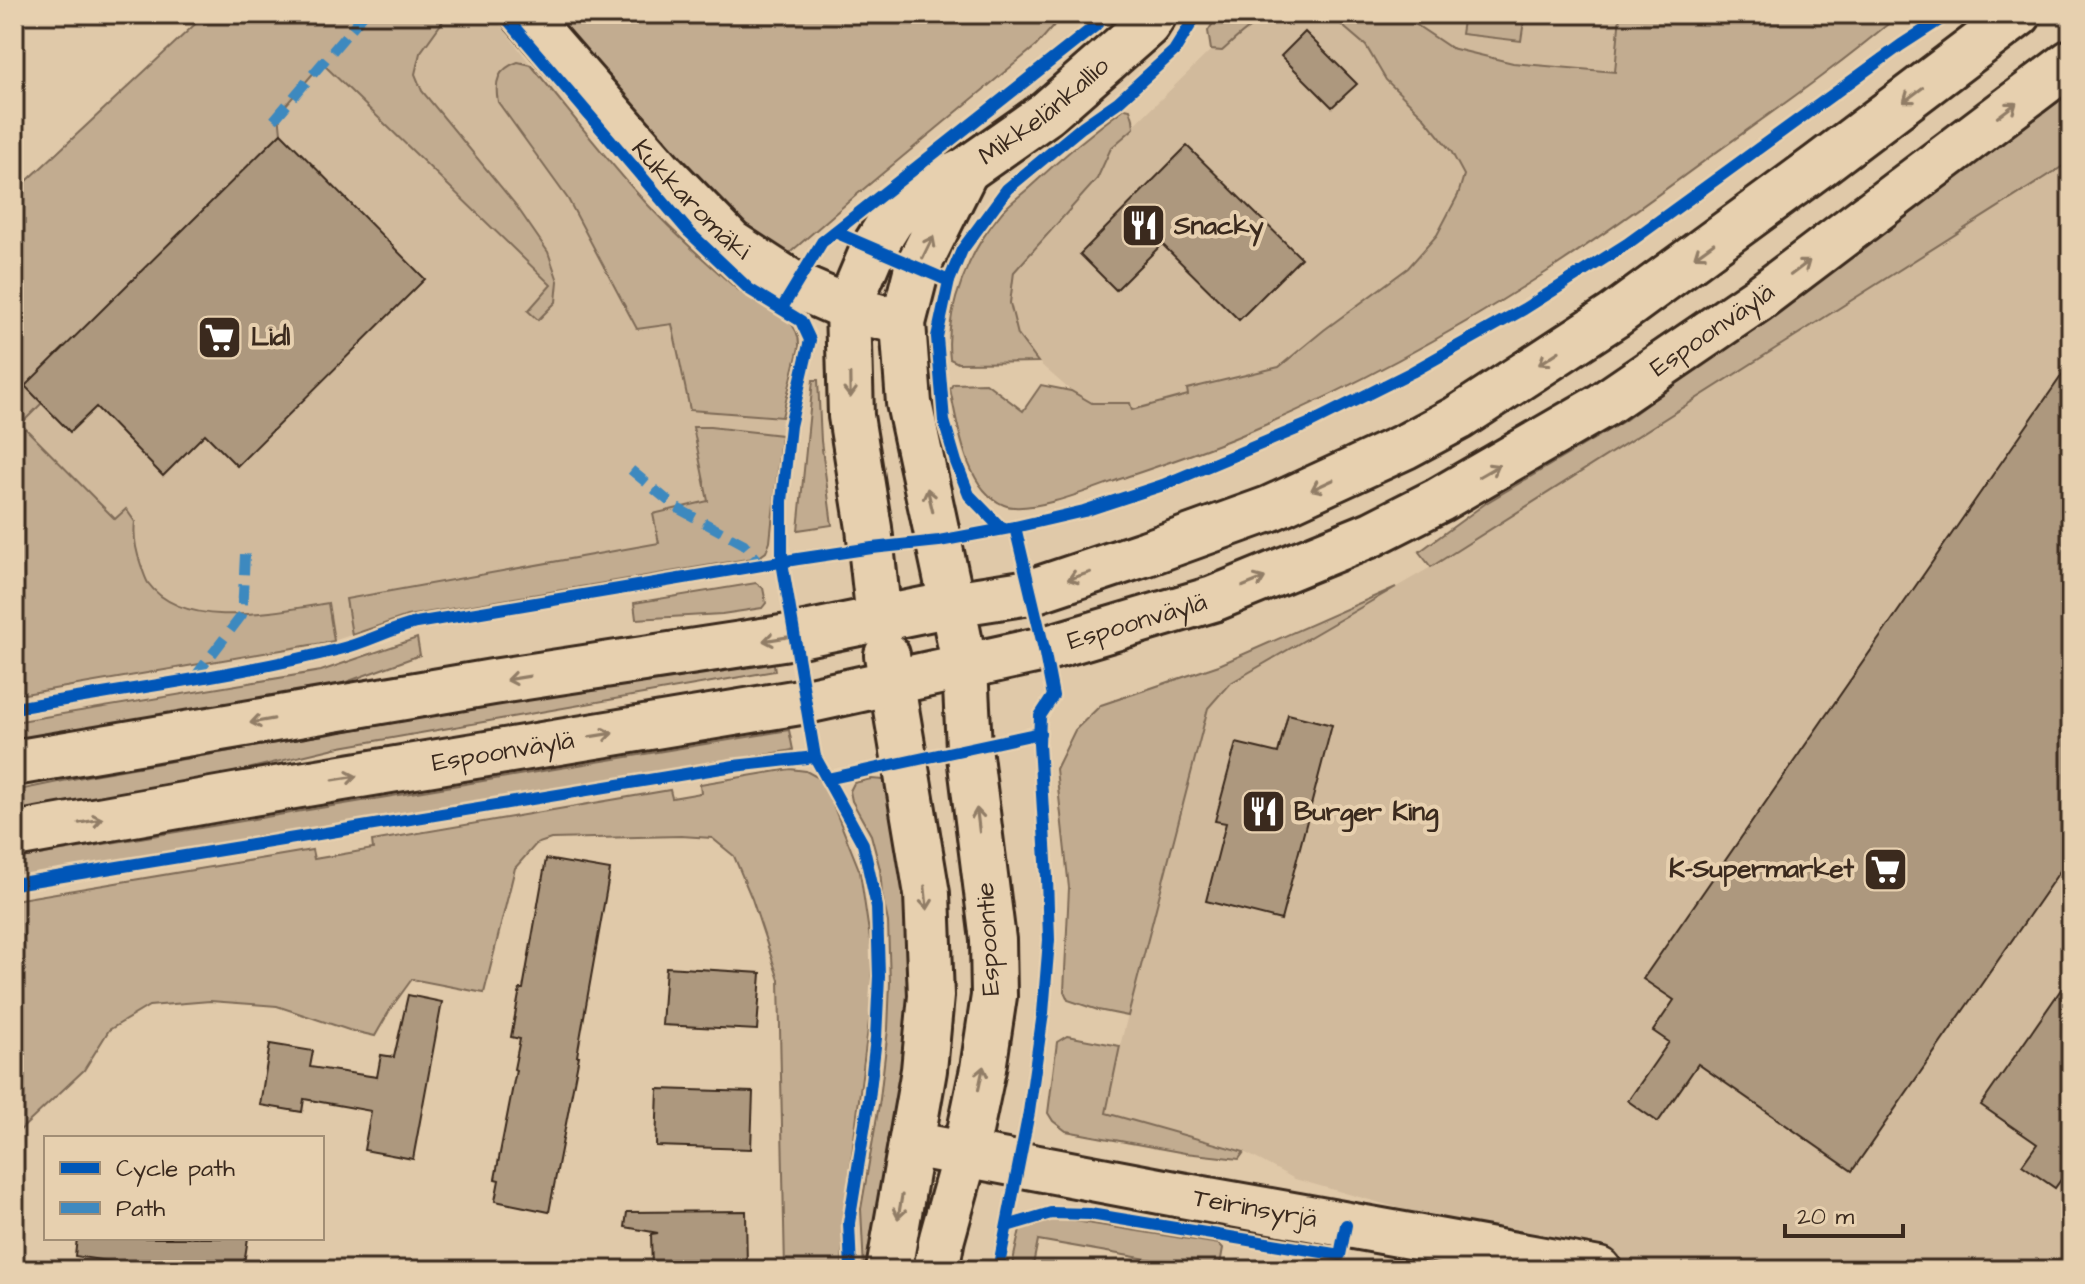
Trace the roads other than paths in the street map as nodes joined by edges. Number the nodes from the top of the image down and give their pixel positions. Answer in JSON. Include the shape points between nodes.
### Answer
{"nodes":[{"id":1,"x":524,"y":14,"type":"edge"},
{"id":2,"x":1154,"y":14,"type":"edge"},
{"id":3,"x":2019,"y":14,"type":"edge"},
{"id":4,"x":2071,"y":62,"type":"edge"},
{"id":5,"x":966,"y":170,"type":"junction"},
{"id":6,"x":848,"y":308,"type":"junction"},
{"id":7,"x":903,"y":323,"type":"junction"},
{"id":8,"x":952,"y":604,"type":"junction"},
{"id":9,"x":879,"y":619,"type":"junction"},
{"id":10,"x":965,"y":667,"type":"junction"},
{"id":11,"x":893,"y":682,"type":"junction"},
{"id":12,"x":14,"y":763,"type":"edge"},
{"id":13,"x":14,"y":835,"type":"edge"},
{"id":14,"x":911,"y":1144,"type":"junction"},
{"id":15,"x":965,"y":1155,"type":"junction"},
{"id":16,"x":889,"y":1270,"type":"edge"},
{"id":17,"x":936,"y":1270,"type":"edge"},
{"id":18,"x":1599,"y":1270,"type":"edge"}],
"edges":[{"from":1,"to":6,"type":"main road","name":"Kukkaromäki","via":[[731,243],[797,286]]},
{"from":2,"to":5,"type":"main road","name":"Mikkelänkallio","via":[[1047,113]]},
{"from":3,"to":8,"type":"main road","one_way":true,"via":[[1614,316],[1458,418],[1269,509],[1030,592]]},
{"from":10,"to":4,"type":"main road","name":"Espoonväylä","one_way":true,"via":[[1213,599],[1372,534],[1439,500],[1603,405],[1758,299]]},
{"from":5,"to":6,"type":"main road","name":"Mikkelänkallio","via":[[923,191],[892,219]]},
{"from":7,"to":5,"type":"main road","name":"Mikkelänkallio","one_way":true,"via":[[917,268]]},
{"from":6,"to":7,"type":"main road","name":"Kukkaromäki"},
{"from":6,"to":9,"type":"main road","name":"Mikkelänkallio","one_way":true,"via":[[851,416]]},
{"from":8,"to":7,"type":"main road","name":"Mikkelänkallio","one_way":true,"via":[[909,403]]},
{"from":8,"to":9,"type":"main road"},
{"from":8,"to":10,"type":"main road","name":"Espoontie"},
{"from":9,"to":11,"type":"main road"},
{"from":9,"to":12,"type":"main road","one_way":true},
{"from":10,"to":11,"type":"main road","name":"Espoonväylä"},
{"from":15,"to":10,"type":"main road","name":"Espoontie","one_way":true,"via":[[994,996]]},
{"from":13,"to":11,"type":"main road","name":"Espoonväylä","one_way":true},
{"from":11,"to":14,"type":"main road","one_way":true,"via":[[927,894],[929,943],[931,996]]},
{"from":14,"to":15,"type":"main road","name":"Teirinsyrjä"},
{"from":14,"to":16,"type":"main road","one_way":true},
{"from":15,"to":17,"type":"main road","name":"Espoontie"},
{"from":15,"to":18,"type":"main road","name":"Teirinsyrjä"}]}
